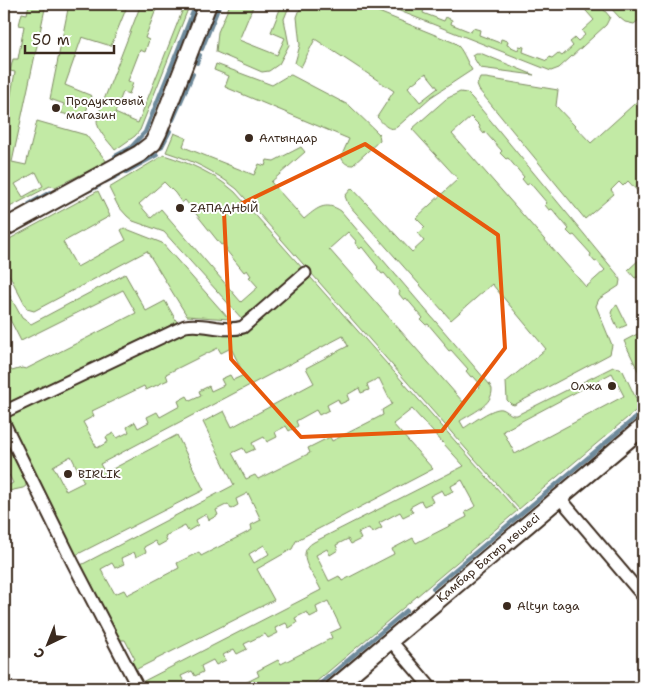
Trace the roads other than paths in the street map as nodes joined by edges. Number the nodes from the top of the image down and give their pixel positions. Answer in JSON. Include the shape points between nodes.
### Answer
{"nodes":[{"id":1,"x":208,"y":4,"type":"edge"},
{"id":2,"x":4,"y":228,"type":"edge"},
{"id":3,"x":305,"y":273,"type":"dead end"},
{"id":4,"x":4,"y":412,"type":"edge"},
{"id":5,"x":4,"y":423,"type":"edge"},
{"id":6,"x":643,"y":427,"type":"edge"},
{"id":7,"x":559,"y":497,"type":"junction"},
{"id":8,"x":643,"y":596,"type":"edge"},
{"id":9,"x":390,"y":640,"type":"junction"},
{"id":10,"x":138,"y":688,"type":"edge"},
{"id":11,"x":334,"y":688,"type":"edge"},
{"id":12,"x":432,"y":688,"type":"edge"}],
"edges":[{"from":1,"to":2,"type":"main road","via":[[153,143],[139,154]]},
{"from":3,"to":4,"type":"street","via":[[243,327],[185,326]]},
{"from":5,"to":10,"type":"street"},
{"from":6,"to":7,"type":"main road","name":"Қамбар Батыр көшесі"},
{"from":7,"to":8,"type":"street"},
{"from":7,"to":9,"type":"main road","name":"Қамбар Батыр көшесі"},
{"from":9,"to":11,"type":"main road","name":"Қамбар Батыр көшесі"},
{"from":9,"to":12,"type":"street"}]}
